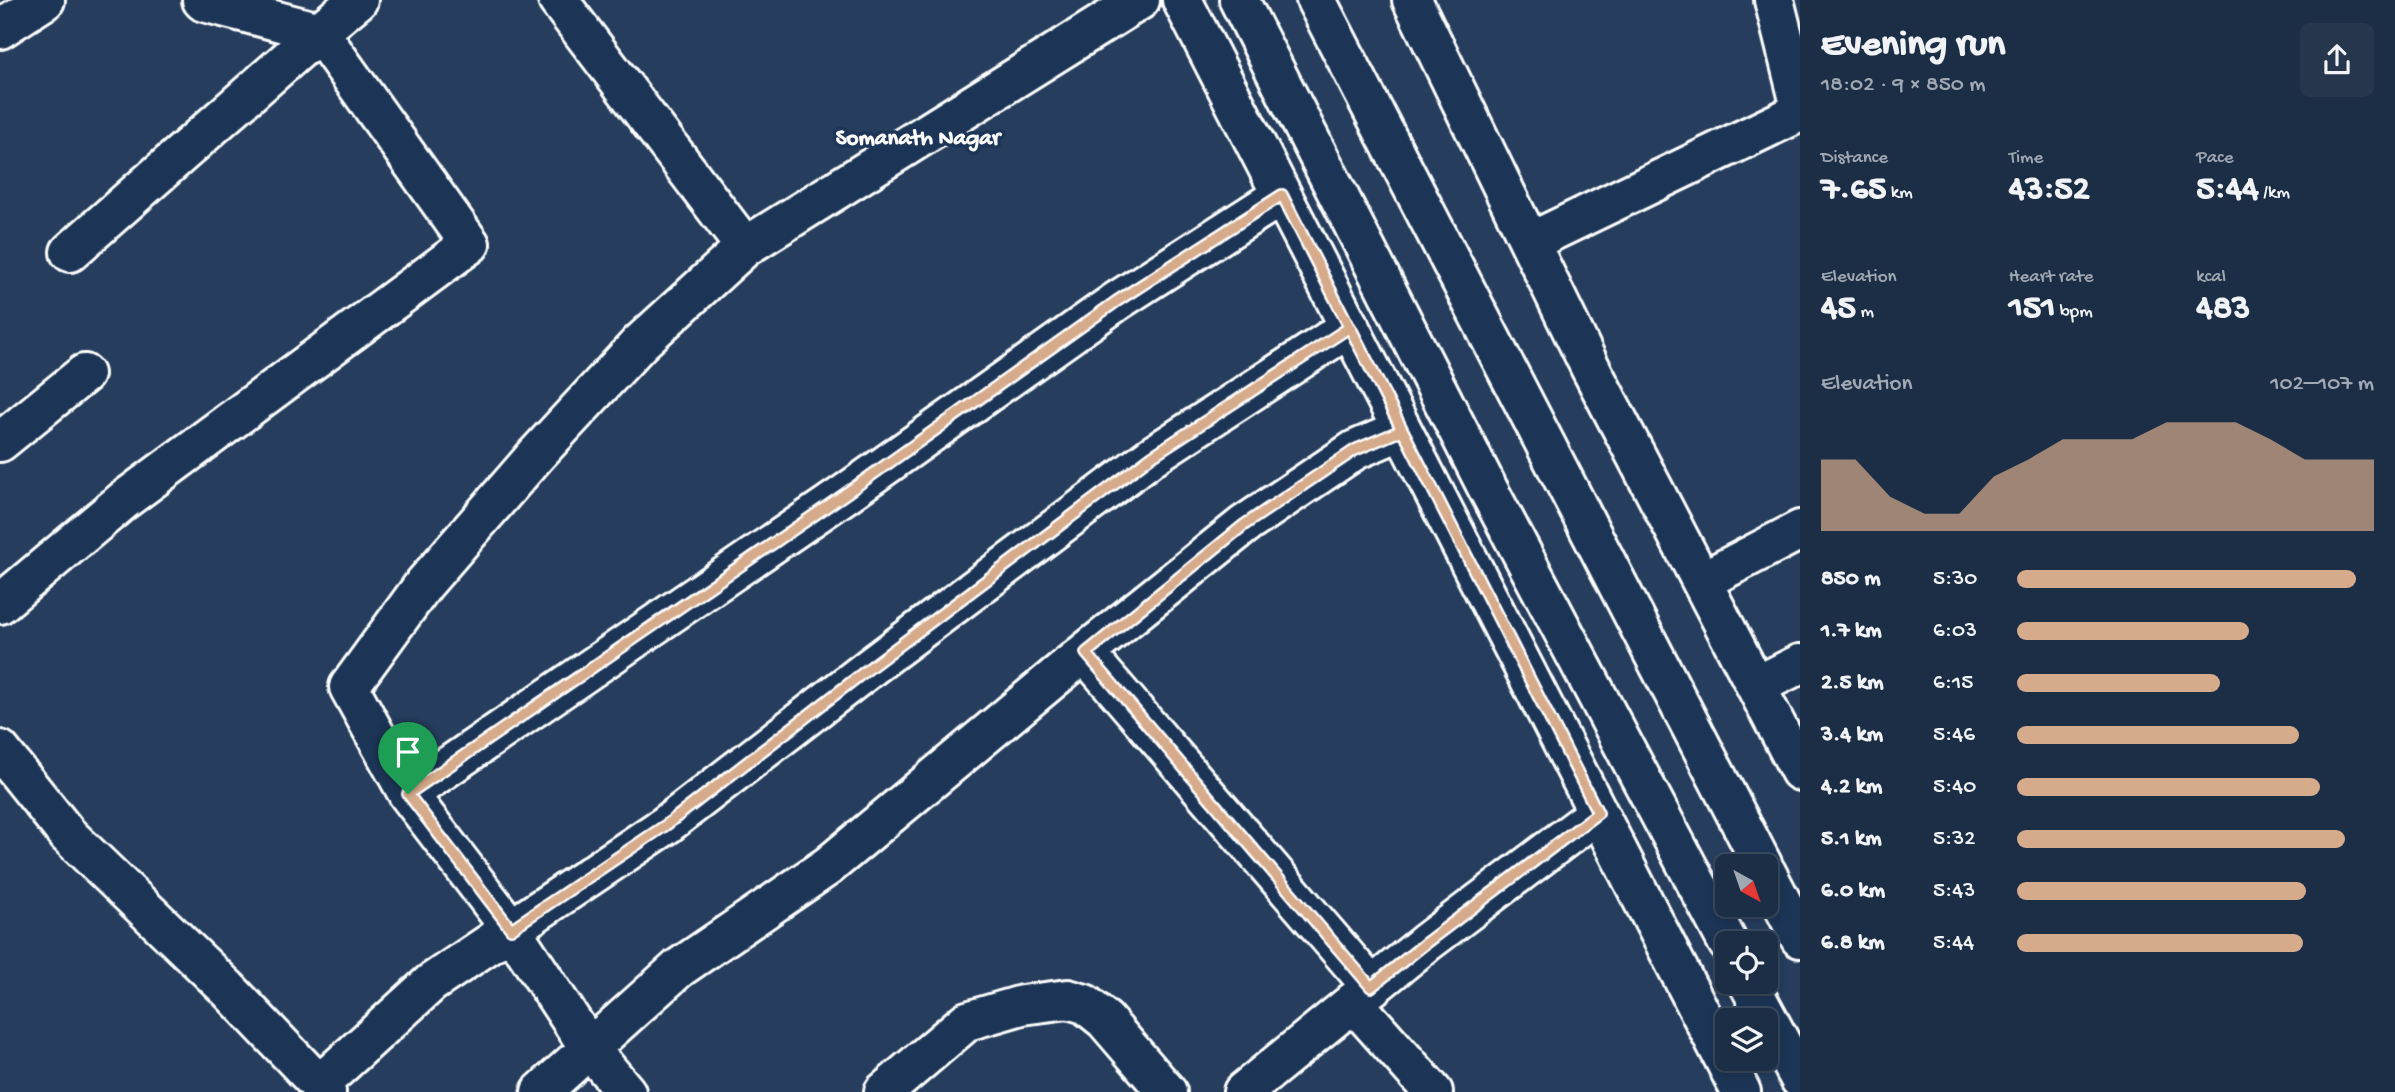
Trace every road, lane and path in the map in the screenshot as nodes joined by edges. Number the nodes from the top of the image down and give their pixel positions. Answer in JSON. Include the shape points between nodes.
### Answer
{"nodes":[{"id":1,"x":45,"y":0,"type":"edge"},
{"id":2,"x":202,"y":0,"type":"edge"},
{"id":3,"x":358,"y":0,"type":"edge"},
{"id":4,"x":558,"y":0,"type":"edge"},
{"id":5,"x":1140,"y":0,"type":"edge"},
{"id":6,"x":1182,"y":0,"type":"edge"},
{"id":7,"x":1238,"y":0,"type":"edge"},
{"id":8,"x":1316,"y":0,"type":"edge"},
{"id":9,"x":1774,"y":0,"type":"edge"},
{"id":10,"x":1415,"y":1,"type":"edge"},
{"id":11,"x":0,"y":29,"type":"edge"},
{"id":12,"x":319,"y":32,"type":"junction"},
{"id":13,"x":1799,"y":101,"type":"edge"},
{"id":14,"x":1282,"y":195,"type":"junction"},
{"id":15,"x":1530,"y":242,"type":"junction"},
{"id":16,"x":746,"y":247,"type":"junction"},
{"id":17,"x":70,"y":252,"type":"dead end"},
{"id":18,"x":1350,"y":327,"type":"junction"},
{"id":19,"x":84,"y":374,"type":"dead end"},
{"id":20,"x":1402,"y":430,"type":"junction"},
{"id":21,"x":0,"y":442,"type":"edge"},
{"id":22,"x":1800,"y":530,"type":"edge"},
{"id":23,"x":1702,"y":581,"type":"junction"},
{"id":24,"x":0,"y":604,"type":"edge"},
{"id":25,"x":1086,"y":653,"type":"junction"},
{"id":26,"x":1800,"y":664,"type":"edge"},
{"id":27,"x":1756,"y":686,"type":"junction"},
{"id":28,"x":0,"y":750,"type":"edge"},
{"id":29,"x":1800,"y":771,"type":"edge"},
{"id":30,"x":408,"y":794,"type":"junction"},
{"id":31,"x":1598,"y":813,"type":"junction"},
{"id":32,"x":1757,"y":854,"type":"edge"},
{"id":33,"x":1778,"y":895,"type":"edge"},
{"id":34,"x":511,"y":929,"type":"junction"},
{"id":35,"x":1722,"y":931,"type":"edge"},
{"id":36,"x":1800,"y":938,"type":"edge"},
{"id":37,"x":1362,"y":994,"type":"junction"},
{"id":38,"x":1754,"y":994,"type":"edge"},
{"id":39,"x":590,"y":1049,"type":"junction"},
{"id":40,"x":1800,"y":1079,"type":"edge"},
{"id":41,"x":322,"y":1088,"type":"edge"},
{"id":42,"x":541,"y":1092,"type":"edge"},
{"id":43,"x":626,"y":1092,"type":"edge"},
{"id":44,"x":884,"y":1092,"type":"edge"},
{"id":45,"x":1167,"y":1092,"type":"edge"},
{"id":46,"x":1243,"y":1092,"type":"edge"},
{"id":47,"x":1433,"y":1092,"type":"edge"},
{"id":48,"x":1741,"y":1092,"type":"edge"}],
"edges":[{"from":1,"to":11,"type":"main road"},
{"from":2,"to":12,"type":"main road"},
{"from":3,"to":12,"type":"main road"},
{"from":4,"to":16,"type":"main road"},
{"from":5,"to":16,"type":"main road"},
{"from":6,"to":14,"type":"main road"},
{"from":7,"to":35,"type":"main road","via":[[1489,491]]},
{"from":8,"to":32,"type":"main road"},
{"from":9,"to":13,"type":"main road"},
{"from":10,"to":15,"type":"main road"},
{"from":12,"to":17,"type":"main road"},
{"from":12,"to":24,"type":"main road","via":[[470,244],[124,500]]},
{"from":13,"to":15,"type":"main road"},
{"from":14,"to":18,"type":"main road"},
{"from":14,"to":30,"type":"main road","via":[[1117,301]]},
{"from":15,"to":23,"type":"main road"},
{"from":16,"to":30,"type":"main road","via":[[640,343],[536,455],[424,584],[349,687]]},
{"from":18,"to":20,"type":"main road"},
{"from":18,"to":34,"type":"main road","via":[[1152,456],[666,825]]},
{"from":19,"to":21,"type":"main road"},
{"from":20,"to":25,"type":"main road","via":[[1355,450],[1244,525]]},
{"from":20,"to":31,"type":"main road"},
{"from":22,"to":23,"type":"main road"},
{"from":23,"to":27,"type":"main road"},
{"from":25,"to":37,"type":"main road"},
{"from":25,"to":39,"type":"main road","via":[[828,866],[679,968]]},
{"from":26,"to":27,"type":"main road"},
{"from":27,"to":29,"type":"main road"},
{"from":28,"to":41,"type":"main road","via":[[68,835],[227,988]]},
{"from":30,"to":34,"type":"main road"},
{"from":31,"to":37,"type":"main road"},
{"from":31,"to":48,"type":"main road"},
{"from":33,"to":36,"type":"main road"},
{"from":34,"to":39,"type":"main road"},
{"from":34,"to":41,"type":"main road","via":[[431,983]]},
{"from":37,"to":46,"type":"main road"},
{"from":37,"to":47,"type":"main road"},
{"from":38,"to":40,"type":"main road"},
{"from":39,"to":42,"type":"main road"},
{"from":39,"to":43,"type":"main road"},
{"from":44,"to":45,"type":"main road","via":[[967,1021],[1021,1005],[1068,999],[1085,1004],[1105,1020]]}]}
